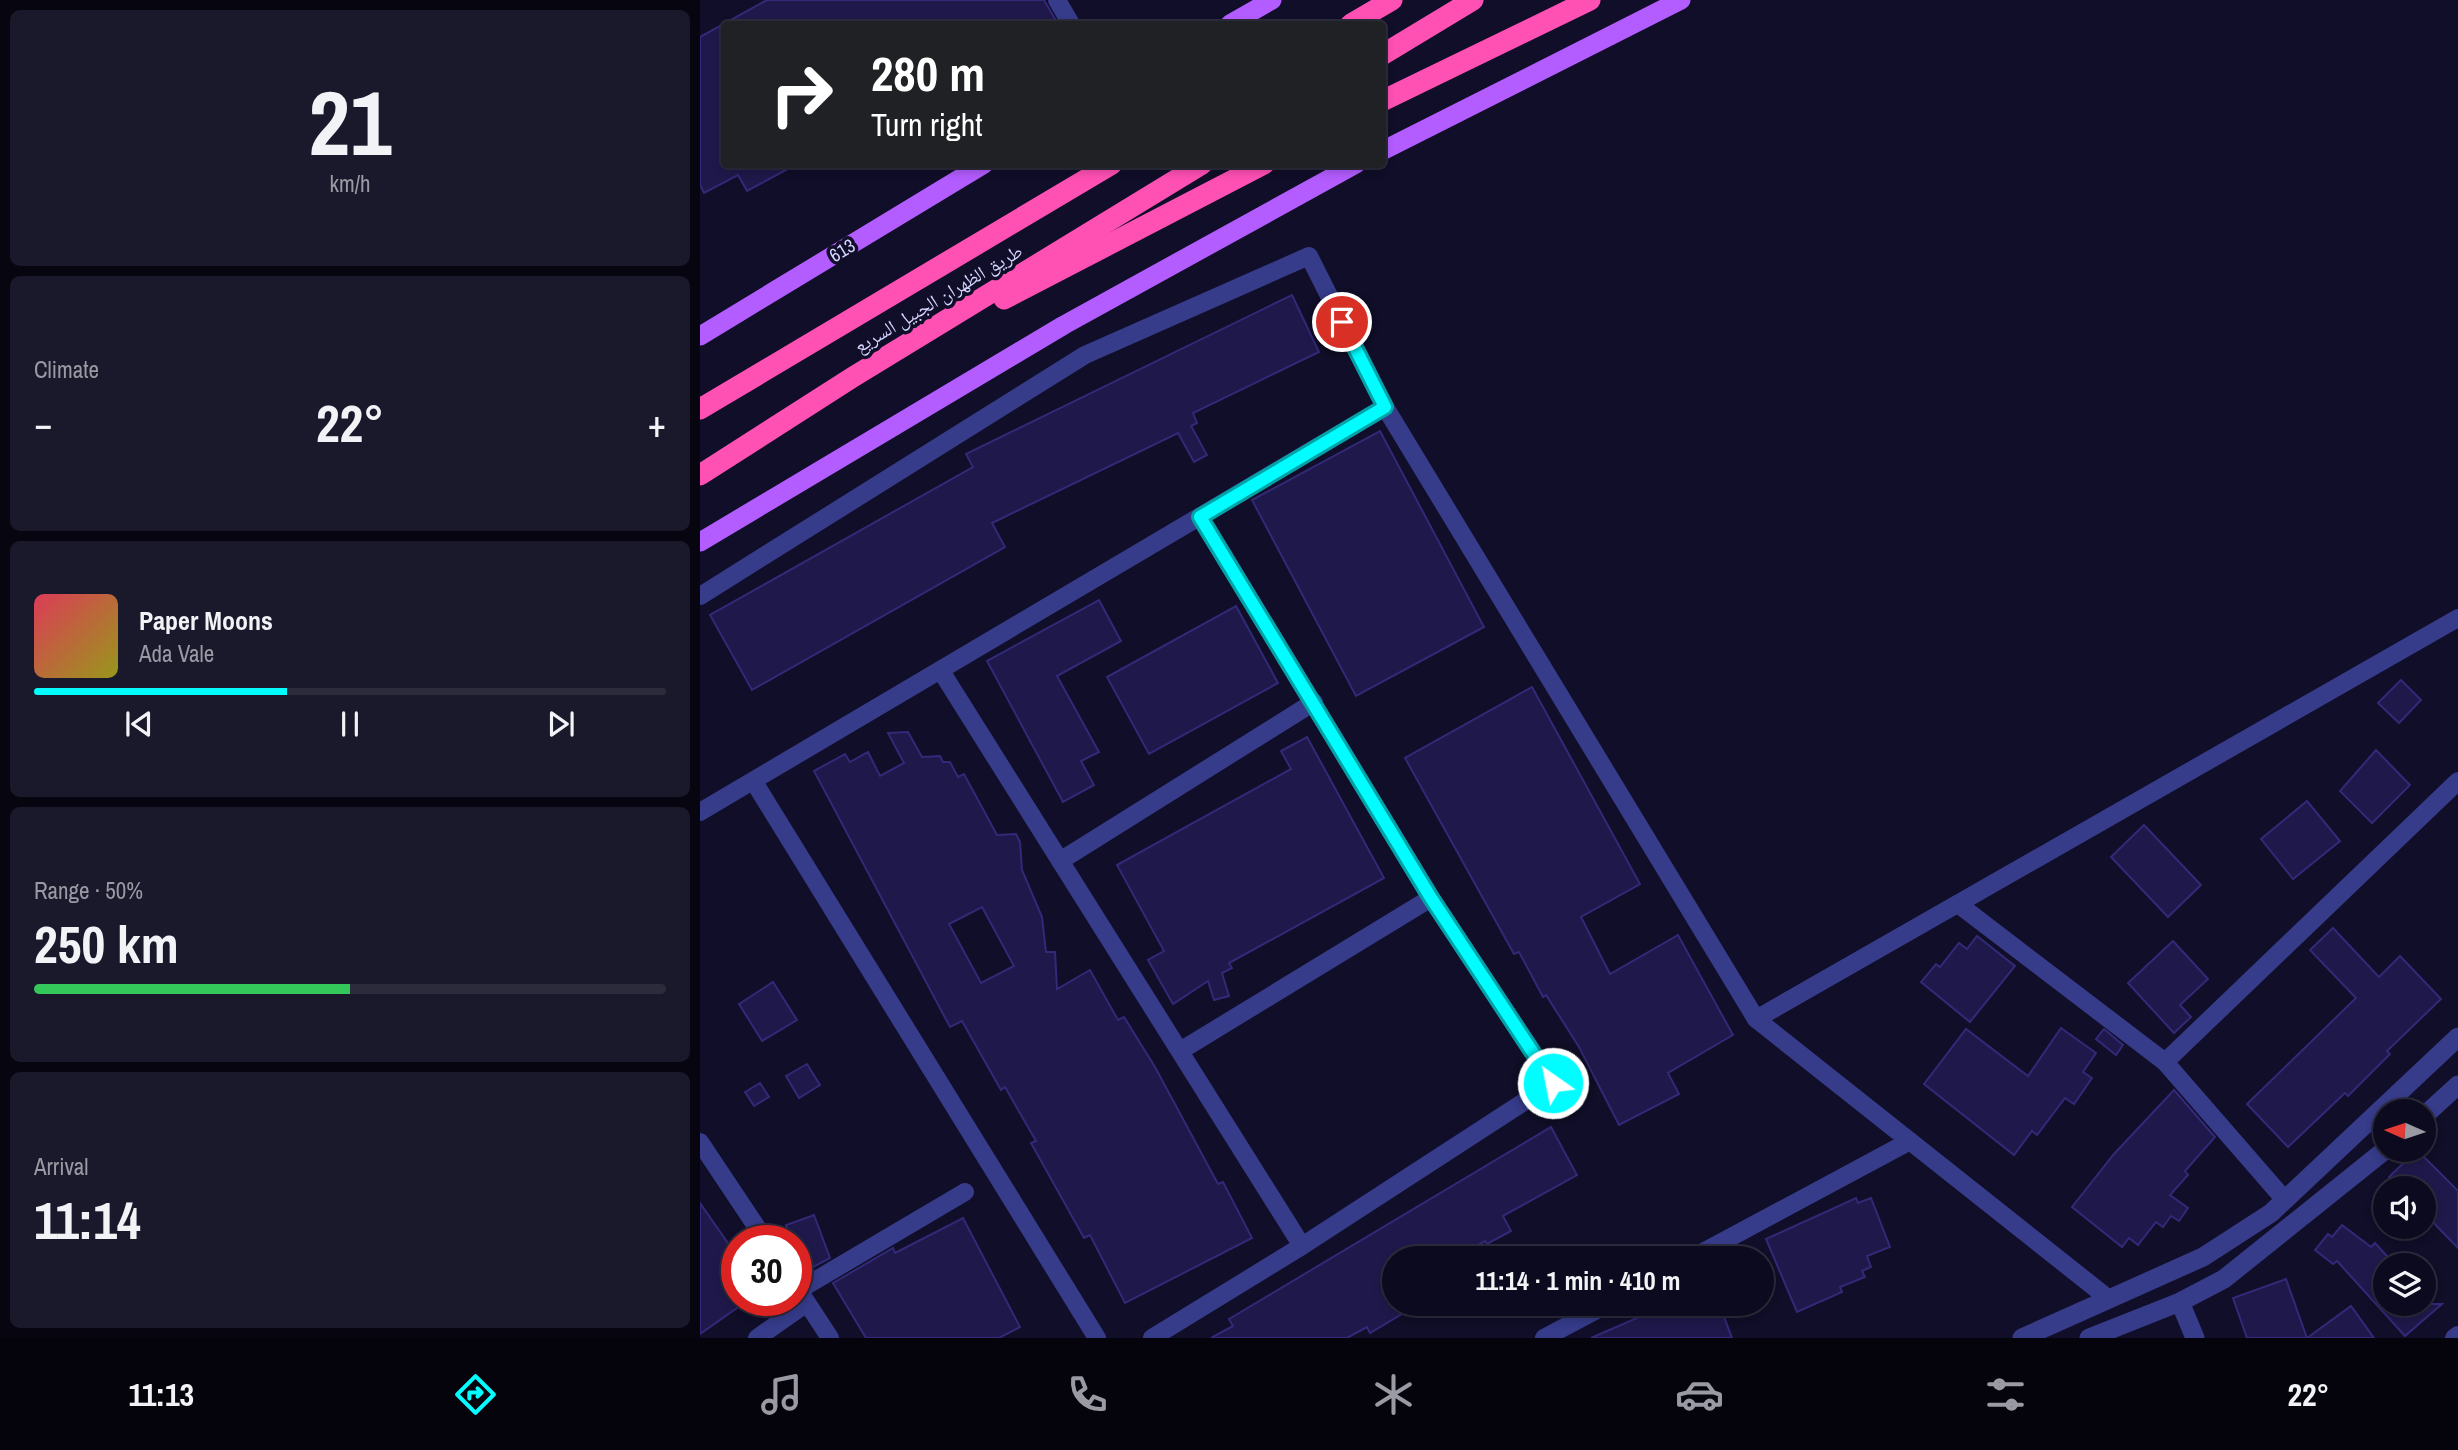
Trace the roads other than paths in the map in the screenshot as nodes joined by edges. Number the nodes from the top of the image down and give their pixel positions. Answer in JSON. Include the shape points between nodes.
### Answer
{"nodes":[{"id":1,"x":1057,"y":0,"type":"edge"},
{"id":2,"x":1272,"y":0,"type":"edge"},
{"id":3,"x":1392,"y":0,"type":"edge"},
{"id":4,"x":1473,"y":0,"type":"edge"},
{"id":5,"x":1590,"y":0,"type":"edge"},
{"id":6,"x":1681,"y":0,"type":"edge"},
{"id":7,"x":1069,"y":21,"type":"edge"},
{"id":8,"x":1235,"y":21,"type":"edge"},
{"id":9,"x":1356,"y":21,"type":"edge"},
{"id":10,"x":1386,"y":53,"type":"edge"},
{"id":11,"x":1386,"y":99,"type":"edge"},
{"id":12,"x":1386,"y":149,"type":"edge"},
{"id":13,"x":977,"y":168,"type":"edge"},
{"id":14,"x":1105,"y":168,"type":"edge"},
{"id":15,"x":1195,"y":168,"type":"edge"},
{"id":16,"x":1256,"y":168,"type":"edge"},
{"id":17,"x":1349,"y":168,"type":"edge"},
{"id":18,"x":700,"y":336,"type":"edge"},
{"id":19,"x":853,"y":377,"type":"junction"},
{"id":20,"x":1385,"y":407,"type":"junction"},
{"id":21,"x":700,"y":410,"type":"edge"},
{"id":22,"x":700,"y":475,"type":"edge"},
{"id":23,"x":1200,"y":517,"type":"junction"},
{"id":24,"x":700,"y":542,"type":"edge"},
{"id":25,"x":700,"y":596,"type":"edge"},
{"id":26,"x":2458,"y":618,"type":"edge"},
{"id":27,"x":941,"y":671,"type":"junction"},
{"id":28,"x":1314,"y":702,"type":"junction"},
{"id":29,"x":2458,"y":781,"type":"edge"},
{"id":30,"x":754,"y":782,"type":"junction"},
{"id":31,"x":700,"y":812,"type":"edge"},
{"id":32,"x":1060,"y":861,"type":"junction"},
{"id":33,"x":1431,"y":898,"type":"junction"},
{"id":34,"x":1958,"y":904,"type":"junction"},
{"id":35,"x":1756,"y":1019,"type":"junction"},
{"id":36,"x":2458,"y":1037,"type":"edge"},
{"id":37,"x":1180,"y":1051,"type":"junction"},
{"id":38,"x":2165,"y":1062,"type":"junction"},
{"id":39,"x":2458,"y":1085,"type":"edge"},
{"id":40,"x":2436,"y":1105,"type":"edge"},
{"id":41,"x":1910,"y":1141,"type":"junction"},
{"id":42,"x":700,"y":1142,"type":"edge"},
{"id":43,"x":2373,"y":1160,"type":"edge"},
{"id":44,"x":965,"y":1192,"type":"dead end"},
{"id":45,"x":2285,"y":1200,"type":"junction"},
{"id":46,"x":755,"y":1225,"type":"edge"},
{"id":47,"x":1302,"y":1246,"type":"junction"},
{"id":48,"x":1714,"y":1246,"type":"edge"},
{"id":49,"x":812,"y":1286,"type":"edge"},
{"id":50,"x":2109,"y":1299,"type":"junction"},
{"id":51,"x":2180,"y":1302,"type":"junction"},
{"id":52,"x":812,"y":1310,"type":"edge"},
{"id":53,"x":779,"y":1316,"type":"edge"},
{"id":54,"x":1585,"y":1316,"type":"edge"},
{"id":55,"x":757,"y":1338,"type":"edge"},
{"id":56,"x":830,"y":1338,"type":"edge"},
{"id":57,"x":1097,"y":1338,"type":"edge"},
{"id":58,"x":1152,"y":1338,"type":"edge"},
{"id":59,"x":1544,"y":1338,"type":"edge"},
{"id":60,"x":2021,"y":1338,"type":"edge"},
{"id":61,"x":2089,"y":1338,"type":"edge"},
{"id":62,"x":2194,"y":1338,"type":"edge"}],
"edges":[{"from":1,"to":7,"type":"street"},
{"from":2,"to":8,"type":"main road"},
{"from":3,"to":9,"type":"highway"},
{"from":4,"to":10,"type":"highway"},
{"from":5,"to":11,"type":"highway"},
{"from":6,"to":12,"type":"main road"},
{"from":13,"to":18,"type":"main road","name":"613"},
{"from":14,"to":21,"type":"highway","name":"طريق الظهران الجبيل السريع"},
{"from":15,"to":19,"type":"highway","name":"طريق الظهران الجبيل السريع"},
{"from":16,"to":19,"type":"highway"},
{"from":17,"to":24,"type":"main road","via":[[1064,325]]},
{"from":19,"to":22,"type":"highway","name":"طريق الظهران الجبيل السريع"},
{"from":20,"to":23,"type":"street"},
{"from":20,"to":25,"type":"street","via":[[1309,256],[1085,355]]},
{"from":20,"to":35,"type":"street"},
{"from":23,"to":27,"type":"street"},
{"from":23,"to":28,"type":"street"},
{"from":26,"to":34,"type":"street"},
{"from":27,"to":30,"type":"street"},
{"from":27,"to":32,"type":"street"},
{"from":28,"to":32,"type":"street"},
{"from":28,"to":33,"type":"street"},
{"from":29,"to":38,"type":"street"},
{"from":30,"to":31,"type":"street"},
{"from":30,"to":57,"type":"street"},
{"from":32,"to":37,"type":"street"},
{"from":33,"to":37,"type":"street"},
{"from":33,"to":47,"type":"street","via":[[1553,1083]]},
{"from":34,"to":35,"type":"street"},
{"from":34,"to":38,"type":"street"},
{"from":35,"to":41,"type":"street"},
{"from":36,"to":45,"type":"street"},
{"from":37,"to":47,"type":"street"},
{"from":38,"to":45,"type":"street"},
{"from":39,"to":40,"type":"street"},
{"from":41,"to":48,"type":"street"},
{"from":41,"to":50,"type":"street"},
{"from":42,"to":46,"type":"street"},
{"from":43,"to":51,"type":"street","via":[[2224,1279]]},
{"from":44,"to":49,"type":"street"},
{"from":45,"to":50,"type":"street","via":[[2203,1257]]},
{"from":47,"to":58,"type":"street"},
{"from":50,"to":60,"type":"street"},
{"from":51,"to":61,"type":"street"},
{"from":51,"to":62,"type":"street"},
{"from":52,"to":56,"type":"street"},
{"from":53,"to":55,"type":"street"},
{"from":54,"to":59,"type":"street"}]}
